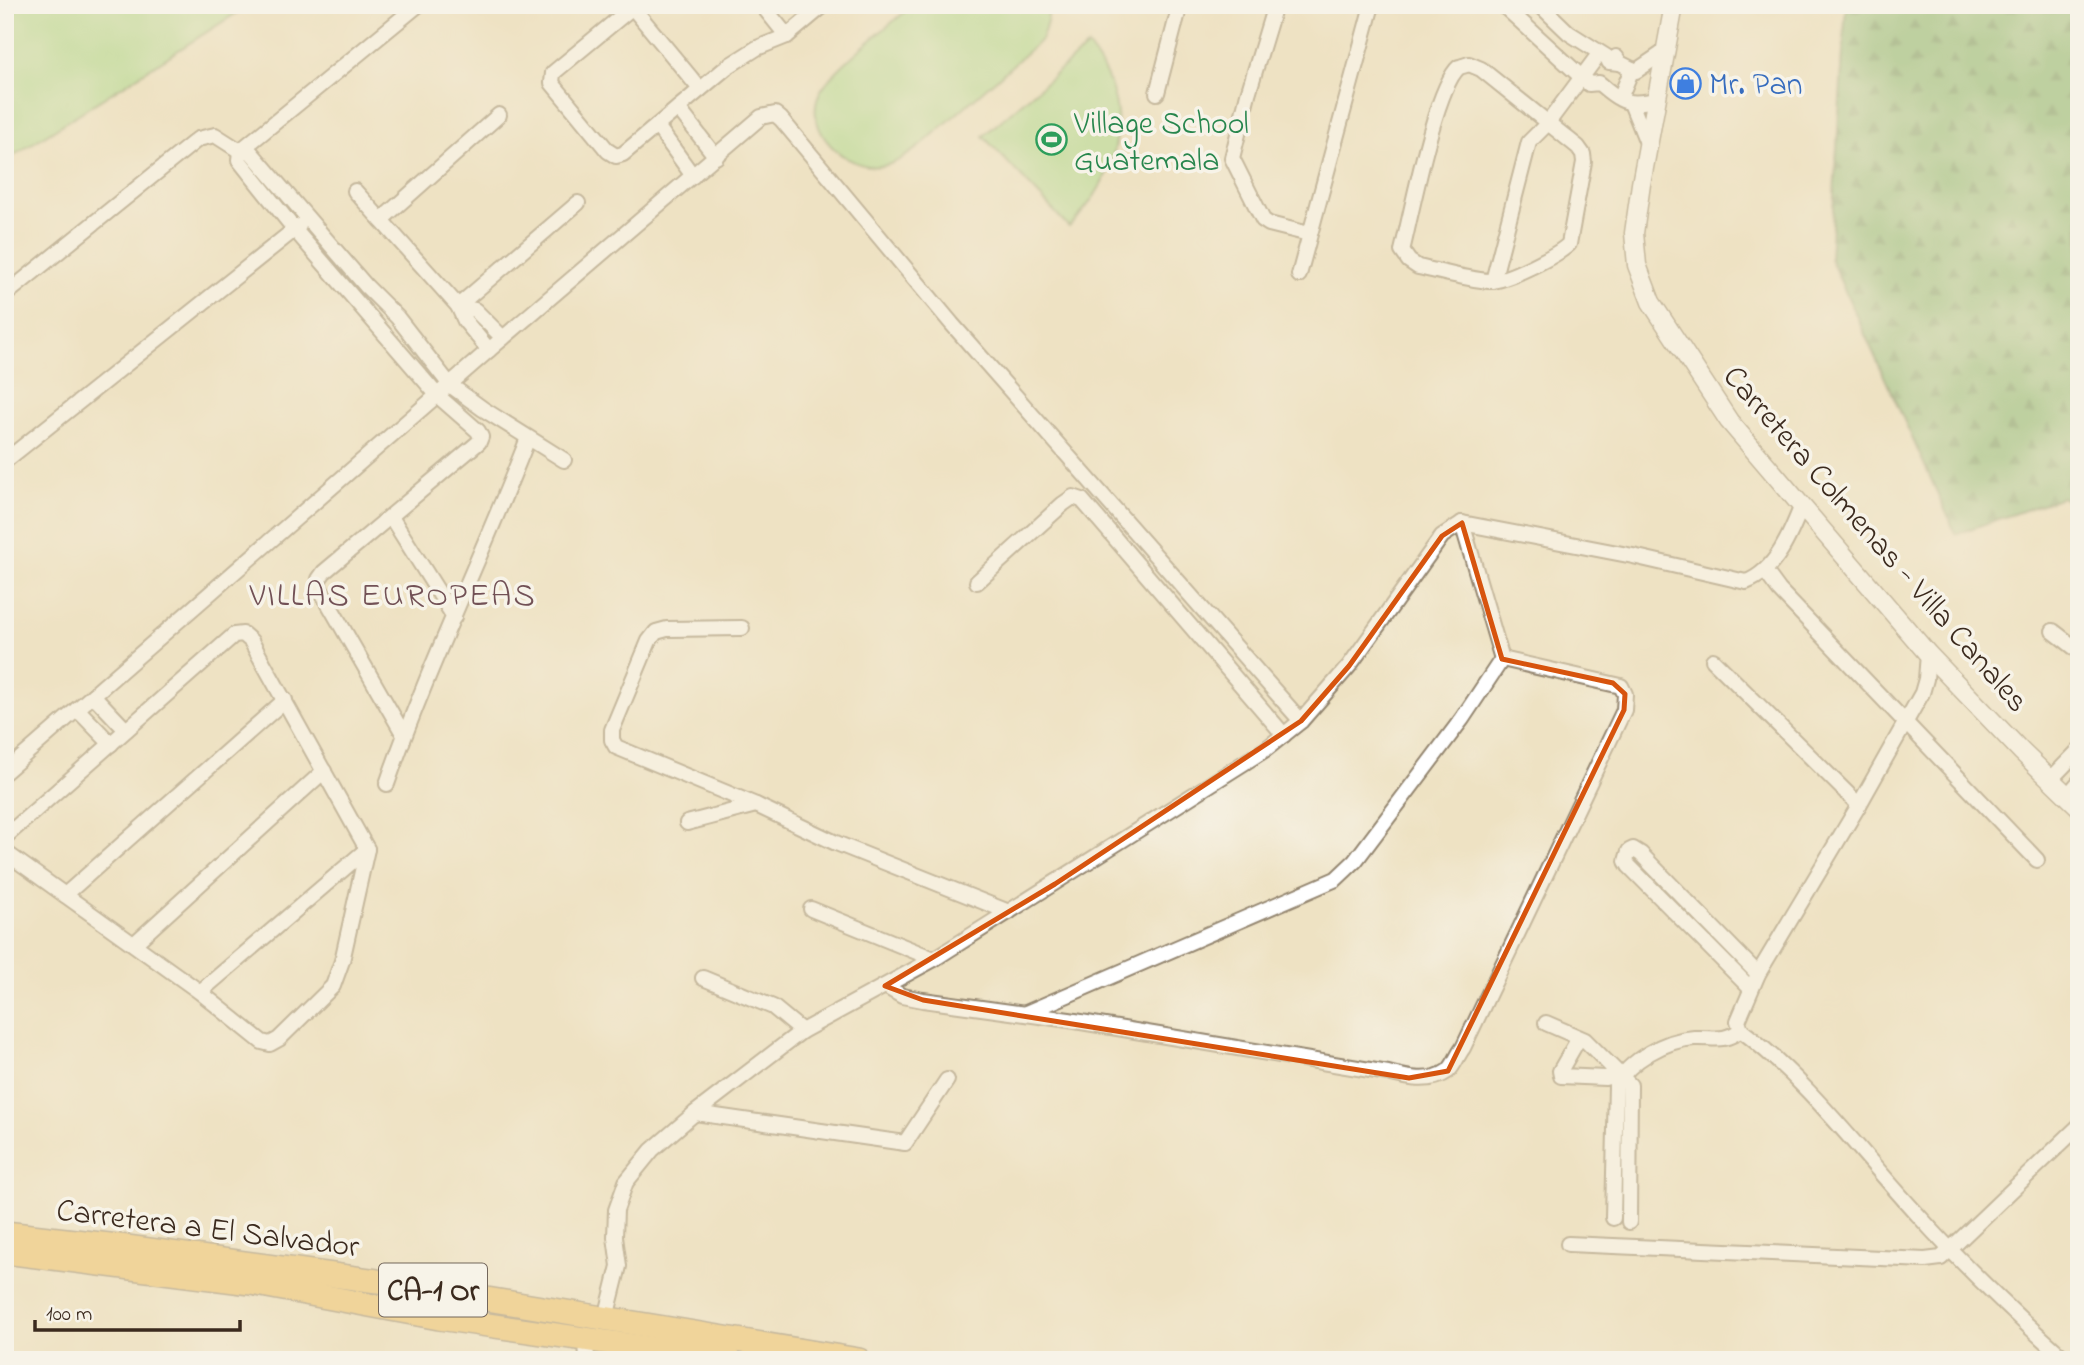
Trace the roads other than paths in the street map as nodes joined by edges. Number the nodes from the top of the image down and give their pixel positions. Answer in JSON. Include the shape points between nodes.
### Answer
{"nodes":[{"id":1,"x":418,"y":5,"type":"edge"},
{"id":2,"x":762,"y":5,"type":"edge"},
{"id":3,"x":824,"y":5,"type":"edge"},
{"id":4,"x":1180,"y":5,"type":"edge"},
{"id":5,"x":1275,"y":5,"type":"edge"},
{"id":6,"x":1372,"y":5,"type":"edge"},
{"id":7,"x":1503,"y":5,"type":"edge"},
{"id":8,"x":1540,"y":5,"type":"edge"},
{"id":9,"x":1674,"y":5,"type":"edge"},
{"id":10,"x":634,"y":7,"type":"edge"},
{"id":11,"x":787,"y":36,"type":"junction"},
{"id":12,"x":1667,"y":50,"type":"junction"},
{"id":13,"x":1619,"y":63,"type":"junction"},
{"id":14,"x":1585,"y":81,"type":"junction"},
{"id":15,"x":700,"y":89,"type":"junction"},
{"id":16,"x":1157,"y":93,"type":"dead end"},
{"id":17,"x":1658,"y":94,"type":"junction"},
{"id":18,"x":1619,"y":97,"type":"junction"},
{"id":19,"x":678,"y":108,"type":"junction"},
{"id":20,"x":499,"y":115,"type":"dead end"},
{"id":21,"x":1547,"y":124,"type":"junction"},
{"id":22,"x":657,"y":126,"type":"junction"},
{"id":23,"x":1648,"y":145,"type":"junction"},
{"id":24,"x":240,"y":150,"type":"junction"},
{"id":25,"x":716,"y":157,"type":"junction"},
{"id":26,"x":693,"y":176,"type":"junction"},
{"id":27,"x":355,"y":191,"type":"dead end"},
{"id":28,"x":578,"y":202,"type":"dead end"},
{"id":29,"x":307,"y":219,"type":"junction"},
{"id":30,"x":381,"y":220,"type":"junction"},
{"id":31,"x":295,"y":230,"type":"junction"},
{"id":32,"x":1309,"y":234,"type":"junction"},
{"id":33,"x":1299,"y":275,"type":"dead end"},
{"id":34,"x":1493,"y":281,"type":"junction"},
{"id":35,"x":366,"y":286,"type":"junction"},
{"id":36,"x":5,"y":295,"type":"edge"},
{"id":37,"x":355,"y":299,"type":"junction"},
{"id":38,"x":458,"y":306,"type":"junction"},
{"id":39,"x":503,"y":338,"type":"junction"},
{"id":40,"x":489,"y":350,"type":"junction"},
{"id":41,"x":450,"y":385,"type":"junction"},
{"id":42,"x":438,"y":396,"type":"junction"},
{"id":43,"x":483,"y":410,"type":"junction"},
{"id":44,"x":470,"y":425,"type":"junction"},
{"id":45,"x":528,"y":438,"type":"junction"},
{"id":46,"x":564,"y":460,"type":"dead end"},
{"id":47,"x":5,"y":461,"type":"edge"},
{"id":48,"x":1802,"y":505,"type":"junction"},
{"id":49,"x":391,"y":517,"type":"junction"},
{"id":50,"x":1462,"y":523,"type":"junction"},
{"id":51,"x":1765,"y":571,"type":"junction"},
{"id":52,"x":976,"y":582,"type":"dead end"},
{"id":53,"x":454,"y":617,"type":"junction"},
{"id":54,"x":742,"y":628,"type":"dead end"},
{"id":55,"x":2053,"y":631,"type":"dead end"},
{"id":56,"x":2079,"y":650,"type":"edge"},
{"id":57,"x":1928,"y":654,"type":"junction"},
{"id":58,"x":1502,"y":659,"type":"junction"},
{"id":59,"x":1713,"y":660,"type":"dead end"},
{"id":60,"x":93,"y":695,"type":"junction"},
{"id":61,"x":285,"y":700,"type":"junction"},
{"id":62,"x":77,"y":709,"type":"junction"},
{"id":63,"x":1301,"y":721,"type":"junction"},
{"id":64,"x":1906,"y":724,"type":"junction"},
{"id":65,"x":126,"y":730,"type":"junction"},
{"id":66,"x":404,"y":735,"type":"junction"},
{"id":67,"x":1284,"y":735,"type":"junction"},
{"id":68,"x":111,"y":744,"type":"junction"},
{"id":69,"x":2076,"y":758,"type":"edge"},
{"id":70,"x":324,"y":771,"type":"junction"},
{"id":71,"x":5,"y":772,"type":"edge"},
{"id":72,"x":2051,"y":779,"type":"junction"},
{"id":73,"x":387,"y":784,"type":"dead end"},
{"id":74,"x":2075,"y":795,"type":"edge"},
{"id":75,"x":1859,"y":804,"type":"junction"},
{"id":76,"x":756,"y":805,"type":"junction"},
{"id":77,"x":687,"y":823,"type":"dead end"},
{"id":78,"x":5,"y":837,"type":"edge"},
{"id":79,"x":367,"y":849,"type":"junction"},
{"id":80,"x":5,"y":852,"type":"edge"},
{"id":81,"x":2037,"y":860,"type":"dead end"},
{"id":82,"x":65,"y":895,"type":"junction"},
{"id":83,"x":811,"y":909,"type":"dead end"},
{"id":84,"x":1009,"y":912,"type":"junction"},
{"id":85,"x":134,"y":944,"type":"junction"},
{"id":86,"x":934,"y":959,"type":"junction"},
{"id":87,"x":1758,"y":974,"type":"junction"},
{"id":88,"x":703,"y":978,"type":"dead end"},
{"id":89,"x":885,"y":986,"type":"junction"},
{"id":90,"x":1750,"y":988,"type":"junction"},
{"id":91,"x":200,"y":992,"type":"junction"},
{"id":92,"x":1024,"y":1014,"type":"junction"},
{"id":93,"x":1546,"y":1023,"type":"dead end"},
{"id":94,"x":1741,"y":1030,"type":"junction"},
{"id":95,"x":802,"y":1031,"type":"junction"},
{"id":96,"x":1579,"y":1038,"type":"junction"},
{"id":97,"x":1622,"y":1074,"type":"junction"},
{"id":98,"x":947,"y":1080,"type":"dead end"},
{"id":99,"x":695,"y":1112,"type":"junction"},
{"id":100,"x":2079,"y":1126,"type":"edge"},
{"id":101,"x":1622,"y":1154,"type":"junction"},
{"id":102,"x":1613,"y":1218,"type":"dead end"},
{"id":103,"x":1629,"y":1222,"type":"dead end"},
{"id":104,"x":5,"y":1233,"type":"edge"},
{"id":105,"x":1568,"y":1244,"type":"dead end"},
{"id":106,"x":1951,"y":1249,"type":"junction"},
{"id":107,"x":5,"y":1252,"type":"edge"},
{"id":108,"x":551,"y":1308,"type":"junction"},
{"id":109,"x":429,"y":1316,"type":"junction"},
{"id":110,"x":606,"y":1318,"type":"junction"},
{"id":111,"x":586,"y":1350,"type":"edge"},
{"id":112,"x":730,"y":1360,"type":"edge"},
{"id":113,"x":859,"y":1360,"type":"edge"},
{"id":114,"x":2066,"y":1360,"type":"edge"}],
"edges":[{"from":1,"to":24,"type":"street"},
{"from":2,"to":11,"type":"street"},
{"from":3,"to":11,"type":"street"},
{"from":4,"to":16,"type":"street"},
{"from":5,"to":32,"type":"street","via":[[1232,158],[1263,220]]},
{"from":6,"to":32,"type":"street"},
{"from":7,"to":14,"type":"street"},
{"from":8,"to":13,"type":"street","via":[[1569,33]]},
{"from":9,"to":12,"type":"street","name":"Carretera Colmenas - Villa Canales"},
{"from":10,"to":15,"type":"street"},
{"from":10,"to":22,"type":"street","via":[[553,73],[551,80],[616,156]]},
{"from":11,"to":15,"type":"street","via":[[757,48]]},
{"from":12,"to":13,"type":"street"},
{"from":12,"to":17,"type":"street","name":"Carretera Colmenas - Villa Canales"},
{"from":13,"to":14,"type":"street"},
{"from":13,"to":17,"type":"street"},
{"from":13,"to":18,"type":"street"},
{"from":14,"to":18,"type":"street","via":[[1599,83]]},
{"from":14,"to":21,"type":"street"},
{"from":15,"to":19,"type":"street"},
{"from":17,"to":18,"type":"street","via":[[1640,103]]},
{"from":17,"to":23,"type":"street","name":"Carretera Colmenas - Villa Canales"},
{"from":18,"to":23,"type":"street"},
{"from":19,"to":22,"type":"street"},
{"from":19,"to":25,"type":"street"},
{"from":20,"to":30,"type":"street"},
{"from":21,"to":34,"type":"street","via":[[1529,142]]},
{"from":21,"to":34,"type":"street","via":[[1583,154],[1572,236],[1564,249]]},
{"from":21,"to":34,"type":"street","via":[[1481,68],[1469,64],[1459,67],[1434,118],[1402,251],[1418,267]]},
{"from":22,"to":26,"type":"street"},
{"from":23,"to":48,"type":"street","name":"Carretera Colmenas - Villa Canales","via":[[1634,243],[1651,302],[1729,421]]},
{"from":24,"to":29,"type":"street","via":[[250,151]]},
{"from":24,"to":31,"type":"street","via":[[239,160]]},
{"from":24,"to":36,"type":"street","via":[[215,135],[198,139]]},
{"from":25,"to":26,"type":"street"},
{"from":25,"to":63,"type":"street","via":[[761,117],[775,114],[781,119],[952,324]]},
{"from":26,"to":39,"type":"street"},
{"from":27,"to":30,"type":"street"},
{"from":28,"to":38,"type":"street"},
{"from":29,"to":31,"type":"street"},
{"from":29,"to":35,"type":"street"},
{"from":30,"to":38,"type":"street"},
{"from":31,"to":37,"type":"street"},
{"from":31,"to":47,"type":"street"},
{"from":32,"to":33,"type":"street"},
{"from":35,"to":37,"type":"street"},
{"from":35,"to":41,"type":"street","via":[[397,317]]},
{"from":37,"to":42,"type":"street"},
{"from":38,"to":39,"type":"street","via":[[475,310]]},
{"from":38,"to":40,"type":"street"},
{"from":39,"to":40,"type":"street"},
{"from":40,"to":41,"type":"street"},
{"from":41,"to":42,"type":"street"},
{"from":41,"to":43,"type":"street"},
{"from":42,"to":44,"type":"street"},
{"from":42,"to":60,"type":"street"},
{"from":43,"to":44,"type":"street"},
{"from":43,"to":45,"type":"street"},
{"from":44,"to":49,"type":"street","via":[[478,431],[479,442]]},
{"from":45,"to":46,"type":"street"},
{"from":45,"to":53,"type":"street"},
{"from":48,"to":51,"type":"street"},
{"from":48,"to":57,"type":"street","name":"Carretera Colmenas - Villa Canales"},
{"from":49,"to":53,"type":"street"},
{"from":49,"to":66,"type":"street","via":[[324,572],[318,583]]},
{"from":50,"to":51,"type":"street","via":[[1746,582]]},
{"from":50,"to":58,"type":"street"},
{"from":50,"to":63,"type":"street","via":[[1442,536],[1349,666]]},
{"from":51,"to":64,"type":"street"},
{"from":52,"to":67,"type":"street","via":[[1063,503],[1073,497],[1082,500]]},
{"from":53,"to":66,"type":"street"},
{"from":54,"to":76,"type":"street","via":[[656,632],[612,730],[612,740],[616,747]]},
{"from":55,"to":56,"type":"street"},
{"from":57,"to":64,"type":"street","via":[[1922,693]]},
{"from":57,"to":72,"type":"street","name":"Carretera Colmenas - Villa Canales"},
{"from":58,"to":92,"type":"street","via":[[1355,861],[1336,879]]},
{"from":58,"to":92,"type":"street","via":[[1621,686],[1624,710],[1448,1071],[1425,1079],[1409,1078]]},
{"from":59,"to":75,"type":"street"},
{"from":60,"to":62,"type":"street"},
{"from":60,"to":65,"type":"street"},
{"from":61,"to":65,"type":"street","via":[[251,641],[243,634],[234,635]]},
{"from":61,"to":70,"type":"street"},
{"from":61,"to":82,"type":"street"},
{"from":62,"to":68,"type":"street"},
{"from":62,"to":71,"type":"street"},
{"from":63,"to":67,"type":"street"},
{"from":64,"to":75,"type":"street"},
{"from":64,"to":81,"type":"street"},
{"from":65,"to":68,"type":"street"},
{"from":66,"to":73,"type":"street"},
{"from":67,"to":84,"type":"street"},
{"from":68,"to":78,"type":"street"},
{"from":69,"to":72,"type":"street"},
{"from":70,"to":79,"type":"street"},
{"from":70,"to":85,"type":"street"},
{"from":72,"to":74,"type":"street","name":"Carretera Colmenas - Villa Canales"},
{"from":75,"to":87,"type":"street"},
{"from":76,"to":77,"type":"street"},
{"from":76,"to":84,"type":"street","via":[[836,843]]},
{"from":79,"to":91,"type":"street"},
{"from":79,"to":91,"type":"street","via":[[333,986],[279,1039],[271,1044],[262,1042]]},
{"from":80,"to":82,"type":"street"},
{"from":82,"to":85,"type":"street"},
{"from":83,"to":86,"type":"street"},
{"from":84,"to":86,"type":"street"},
{"from":85,"to":91,"type":"street"},
{"from":86,"to":89,"type":"street"},
{"from":87,"to":90,"type":"street"},
{"from":87,"to":90,"type":"street","via":[[1641,854],[1629,851],[1629,866]]},
{"from":88,"to":95,"type":"street","via":[[773,1007]]},
{"from":89,"to":92,"type":"street","via":[[902,996]]},
{"from":89,"to":95,"type":"street"},
{"from":90,"to":94,"type":"street","via":[[1738,1021]]},
{"from":93,"to":96,"type":"street"},
{"from":94,"to":97,"type":"street","via":[[1721,1040],[1692,1038],[1660,1048]]},
{"from":94,"to":106,"type":"street","via":[[1797,1077]]},
{"from":95,"to":99,"type":"street"},
{"from":96,"to":97,"type":"street"},
{"from":96,"to":97,"type":"street","via":[[1561,1076]]},
{"from":97,"to":101,"type":"street","via":[[1616,1084]]},
{"from":98,"to":99,"type":"street","via":[[905,1143]]},
{"from":99,"to":110,"type":"street","via":[[652,1150],[625,1182],[616,1210],[619,1266]]},
{"from":100,"to":106,"type":"street"},
{"from":101,"to":102,"type":"street"},
{"from":101,"to":103,"type":"street"},
{"from":104,"to":108,"type":"highway","name":"Carretera a El Salvador","number":"CA-1 Or"},
{"from":105,"to":106,"type":"street","via":[[1925,1260],[1941,1258]]},
{"from":106,"to":114,"type":"street"},
{"from":107,"to":109,"type":"highway","name":"Carretera a El Salvador","number":"CA-1 Or","via":[[251,1283]]},
{"from":108,"to":109,"type":"highway","via":[[514,1311],[427,1298]]},
{"from":108,"to":110,"type":"highway","name":"Carretera a El Salvador","number":"CA-1 Or"},
{"from":109,"to":111,"type":"highway","name":"Carretera a El Salvador","number":"CA-1 Or"},
{"from":110,"to":113,"type":"highway","name":"Carretera a El Salvador","number":"CA-1 Or"},
{"from":111,"to":112,"type":"highway","name":"Carretera a El Salvador","number":"CA-1 Or"}]}
